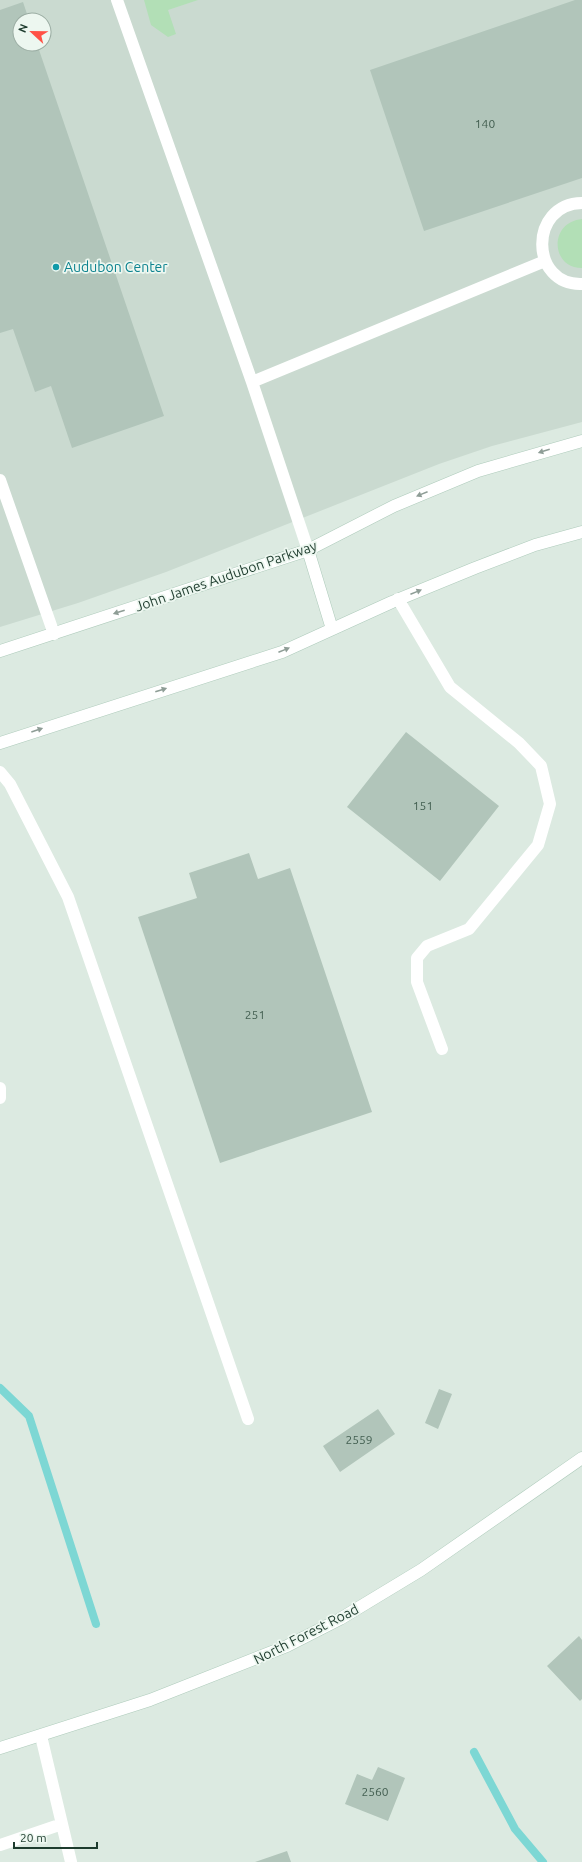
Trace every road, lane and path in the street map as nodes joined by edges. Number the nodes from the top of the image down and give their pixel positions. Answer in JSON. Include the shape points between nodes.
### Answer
{"nodes":[{"id":1,"x":117,"y":0,"type":"edge"},
{"id":2,"x":582,"y":203,"type":"edge"},
{"id":3,"x":545,"y":261,"type":"junction"},
{"id":4,"x":582,"y":284,"type":"edge"},
{"id":5,"x":252,"y":382,"type":"junction"},
{"id":6,"x":582,"y":441,"type":"edge"},
{"id":7,"x":0,"y":480,"type":"edge"},
{"id":8,"x":582,"y":532,"type":"edge"},
{"id":9,"x":308,"y":550,"type":"junction"},
{"id":10,"x":398,"y":600,"type":"junction"},
{"id":11,"x":332,"y":629,"type":"junction"},
{"id":12,"x":54,"y":634,"type":"junction"},
{"id":13,"x":0,"y":651,"type":"edge"},
{"id":14,"x":0,"y":743,"type":"edge"},
{"id":15,"x":0,"y":772,"type":"edge"},
{"id":16,"x":442,"y":1049,"type":"dead end"},
{"id":17,"x":0,"y":1088,"type":"edge"},
{"id":18,"x":0,"y":1098,"type":"edge"},
{"id":19,"x":248,"y":1419,"type":"dead end"},
{"id":20,"x":582,"y":1458,"type":"edge"},
{"id":21,"x":41,"y":1736,"type":"junction"},
{"id":22,"x":0,"y":1748,"type":"edge"},
{"id":23,"x":62,"y":1824,"type":"junction"},
{"id":24,"x":0,"y":1845,"type":"edge"},
{"id":25,"x":71,"y":1862,"type":"edge"}],
"edges":[{"from":1,"to":5,"type":"main road"},
{"from":2,"to":3,"type":"main road","via":[[562,208],[549,220],[542,235]]},
{"from":3,"to":4,"type":"main road","via":[[562,279]]},
{"from":3,"to":5,"type":"main road"},
{"from":5,"to":9,"type":"main road"},
{"from":6,"to":9,"type":"main road","name":"John James Audubon Parkway","one_way":true,"via":[[478,471],[394,506]]},
{"from":7,"to":12,"type":"main road"},
{"from":10,"to":8,"type":"main road","one_way":true,"via":[[535,546]]},
{"from":9,"to":11,"type":"main road"},
{"from":9,"to":12,"type":"main road","name":"John James Audubon Parkway","one_way":true},
{"from":10,"to":11,"type":"main road"},
{"from":10,"to":16,"type":"main road","via":[[450,687],[519,743],[541,766],[550,804],[538,845],[469,929],[427,946],[417,958],[417,982]]},
{"from":14,"to":11,"type":"main road","one_way":true,"via":[[282,652]]},
{"from":12,"to":13,"type":"main road","name":"John James Audubon Parkway"},
{"from":15,"to":19,"type":"main road","via":[[10,784],[68,898]]},
{"from":17,"to":18,"type":"main road"},
{"from":20,"to":21,"type":"main road","name":"North Forest Road","via":[[421,1570],[340,1619],[287,1646],[206,1679]]},
{"from":21,"to":22,"type":"main road","name":"North Forest Road"},
{"from":21,"to":23,"type":"main road"},
{"from":23,"to":24,"type":"main road"},
{"from":23,"to":25,"type":"main road"}]}
